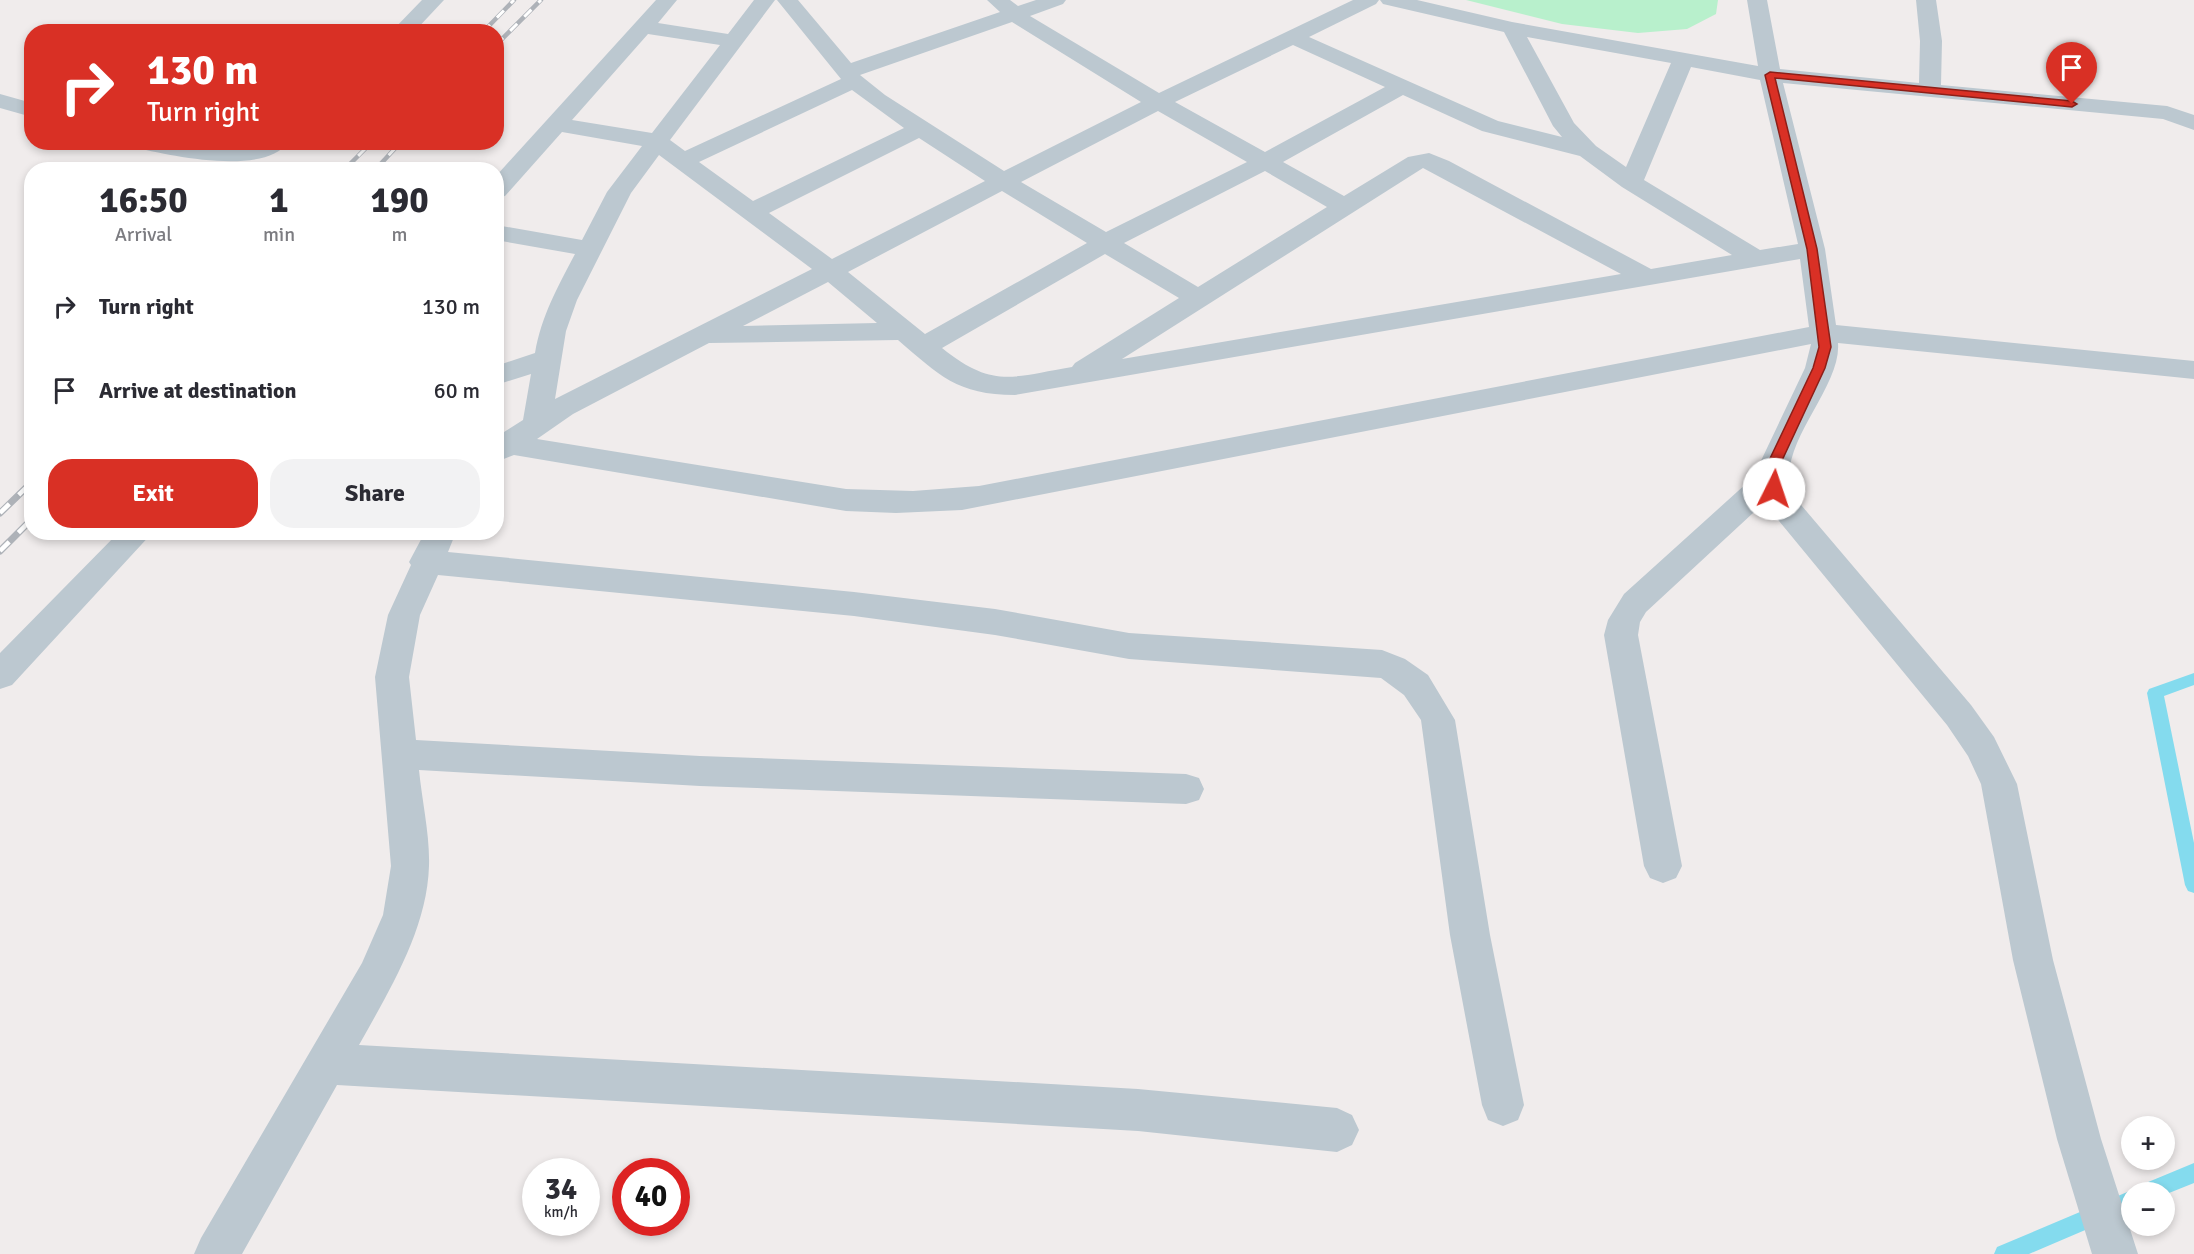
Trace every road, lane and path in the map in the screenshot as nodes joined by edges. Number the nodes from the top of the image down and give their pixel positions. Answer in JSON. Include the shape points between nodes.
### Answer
{"nodes":[{"id":1,"x":434,"y":0,"type":"edge"},
{"id":2,"x":667,"y":0,"type":"edge"},
{"id":3,"x":765,"y":0,"type":"edge"},
{"id":4,"x":787,"y":0,"type":"edge"},
{"id":5,"x":997,"y":0,"type":"edge"},
{"id":6,"x":1056,"y":0,"type":"edge"},
{"id":7,"x":1369,"y":0,"type":"edge"},
{"id":8,"x":1390,"y":0,"type":"edge"},
{"id":9,"x":1757,"y":0,"type":"edge"},
{"id":10,"x":1926,"y":0,"type":"edge"},
{"id":11,"x":1016,"y":16,"type":"junction"},
{"id":12,"x":409,"y":24,"type":"edge"},
{"id":13,"x":643,"y":27,"type":"junction"},
{"id":14,"x":1512,"y":28,"type":"junction"},
{"id":15,"x":1292,"y":37,"type":"junction"},
{"id":16,"x":734,"y":41,"type":"junction"},
{"id":17,"x":1684,"y":58,"type":"junction"},
{"id":18,"x":1770,"y":75,"type":"junction"},
{"id":19,"x":850,"y":76,"type":"junction"},
{"id":20,"x":1402,"y":87,"type":"junction"},
{"id":21,"x":1930,"y":90,"type":"junction"},
{"id":22,"x":0,"y":100,"type":"edge"},
{"id":23,"x":1158,"y":102,"type":"junction"},
{"id":24,"x":24,"y":108,"type":"edge"},
{"id":25,"x":557,"y":123,"type":"junction"},
{"id":26,"x":2194,"y":123,"type":"edge"},
{"id":27,"x":919,"y":129,"type":"junction"},
{"id":28,"x":656,"y":141,"type":"junction"},
{"id":29,"x":191,"y":150,"type":"edge"},
{"id":30,"x":259,"y":150,"type":"edge"},
{"id":31,"x":1588,"y":151,"type":"junction"},
{"id":32,"x":682,"y":161,"type":"junction"},
{"id":33,"x":1265,"y":162,"type":"junction"},
{"id":34,"x":1002,"y":181,"type":"junction"},
{"id":35,"x":504,"y":182,"type":"edge"},
{"id":36,"x":1631,"y":182,"type":"junction"},
{"id":37,"x":1344,"y":206,"type":"junction"},
{"id":38,"x":751,"y":212,"type":"junction"},
{"id":39,"x":504,"y":233,"type":"edge"},
{"id":40,"x":1107,"y":242,"type":"junction"},
{"id":41,"x":590,"y":249,"type":"junction"},
{"id":42,"x":1812,"y":249,"type":"junction"},
{"id":43,"x":1756,"y":259,"type":"junction"},
{"id":44,"x":830,"y":270,"type":"junction"},
{"id":45,"x":1648,"y":278,"type":"junction"},
{"id":46,"x":1198,"y":298,"type":"junction"},
{"id":47,"x":1824,"y":333,"type":"junction"},
{"id":48,"x":703,"y":335,"type":"junction"},
{"id":49,"x":914,"y":339,"type":"junction"},
{"id":50,"x":548,"y":358,"type":"junction"},
{"id":51,"x":2194,"y":370,"type":"edge"},
{"id":52,"x":504,"y":373,"type":"edge"},
{"id":53,"x":1073,"y":376,"type":"junction"},
{"id":54,"x":537,"y":424,"type":"junction"},
{"id":55,"x":504,"y":447,"type":"edge"},
{"id":56,"x":504,"y":449,"type":"edge"},
{"id":57,"x":1773,"y":477,"type":"junction"},
{"id":58,"x":130,"y":540,"type":"edge"},
{"id":59,"x":433,"y":547,"type":"edge"},
{"id":60,"x":0,"y":675,"type":"edge"},
{"id":61,"x":399,"y":754,"type":"junction"},
{"id":62,"x":1186,"y":789,"type":"dead end"},
{"id":63,"x":1663,"y":866,"type":"dead end"},
{"id":64,"x":326,"y":1064,"type":"junction"},
{"id":65,"x":1503,"y":1105,"type":"dead end"},
{"id":66,"x":1337,"y":1130,"type":"dead end"},
{"id":67,"x":217,"y":1254,"type":"edge"},
{"id":68,"x":2115,"y":1254,"type":"edge"}],
"edges":[{"from":1,"to":12,"type":"street"},
{"from":2,"to":13,"type":"street"},
{"from":3,"to":16,"type":"street"},
{"from":4,"to":19,"type":"street"},
{"from":5,"to":11,"type":"street"},
{"from":6,"to":11,"type":"street"},
{"from":7,"to":15,"type":"street"},
{"from":8,"to":14,"type":"street"},
{"from":9,"to":18,"type":"street"},
{"from":10,"to":21,"type":"street","via":[[1931,41]]},
{"from":11,"to":19,"type":"street"},
{"from":11,"to":23,"type":"street"},
{"from":13,"to":16,"type":"street"},
{"from":13,"to":25,"type":"street"},
{"from":14,"to":17,"type":"street"},
{"from":14,"to":31,"type":"street","via":[[1564,126]]},
{"from":15,"to":20,"type":"street"},
{"from":15,"to":23,"type":"street"},
{"from":16,"to":28,"type":"street"},
{"from":17,"to":18,"type":"street"},
{"from":17,"to":36,"type":"street"},
{"from":18,"to":21,"type":"street"},
{"from":18,"to":42,"type":"street"},
{"from":19,"to":27,"type":"street"},
{"from":19,"to":32,"type":"street"},
{"from":20,"to":31,"type":"street","via":[[1490,126]]},
{"from":20,"to":33,"type":"street"},
{"from":21,"to":26,"type":"street","via":[[2167,113]]},
{"from":22,"to":24,"type":"street"},
{"from":23,"to":33,"type":"street"},
{"from":23,"to":34,"type":"street"},
{"from":25,"to":28,"type":"street"},
{"from":25,"to":35,"type":"street"},
{"from":27,"to":34,"type":"street"},
{"from":27,"to":38,"type":"street"},
{"from":28,"to":32,"type":"street"},
{"from":28,"to":41,"type":"street","via":[[619,192]]},
{"from":29,"to":30,"type":"street","via":[[229,156]]},
{"from":31,"to":36,"type":"street"},
{"from":32,"to":38,"type":"street"},
{"from":33,"to":37,"type":"street"},
{"from":33,"to":40,"type":"street"},
{"from":34,"to":40,"type":"street"},
{"from":34,"to":44,"type":"street"},
{"from":36,"to":43,"type":"street"},
{"from":37,"to":45,"type":"street","via":[[1416,162],[1429,160]]},
{"from":37,"to":46,"type":"street"},
{"from":38,"to":44,"type":"street"},
{"from":39,"to":41,"type":"street"},
{"from":40,"to":46,"type":"street"},
{"from":40,"to":49,"type":"street"},
{"from":41,"to":50,"type":"street","via":[[552,331]]},
{"from":42,"to":43,"type":"street"},
{"from":42,"to":47,"type":"street"},
{"from":43,"to":45,"type":"street"},
{"from":44,"to":48,"type":"street"},
{"from":44,"to":49,"type":"street"},
{"from":45,"to":53,"type":"street"},
{"from":46,"to":53,"type":"street"},
{"from":47,"to":51,"type":"street"},
{"from":47,"to":56,"type":"street","via":[[980,497],[928,503],[846,500]]},
{"from":47,"to":57,"type":"street","via":[[1819,368],[1773,467]]},
{"from":48,"to":49,"type":"street"},
{"from":48,"to":54,"type":"street"},
{"from":49,"to":53,"type":"street","via":[[956,374],[986,386],[1015,386]]},
{"from":50,"to":52,"type":"street"},
{"from":50,"to":54,"type":"street"},
{"from":54,"to":55,"type":"street"},
{"from":57,"to":63,"type":"street","via":[[1635,603],[1624,620],[1621,635],[1627,675]]},
{"from":57,"to":68,"type":"street","via":[[1774,489],[1785,507],[1959,715],[1999,784],[2033,960],[2079,1139]]},
{"from":58,"to":60,"type":"street"},
{"from":59,"to":61,"type":"street","via":[[404,615],[395,650],[392,677]]},
{"from":59,"to":65,"type":"street","via":[[995,622],[1128,646],[1382,663],[1406,674],[1424,693],[1438,720],[1470,935]]},
{"from":61,"to":62,"type":"street","via":[[700,771]]},
{"from":61,"to":64,"type":"street","via":[[410,866],[402,915],[376,976]]},
{"from":64,"to":66,"type":"street","via":[[1138,1110]]},
{"from":64,"to":67,"type":"street"}]}
